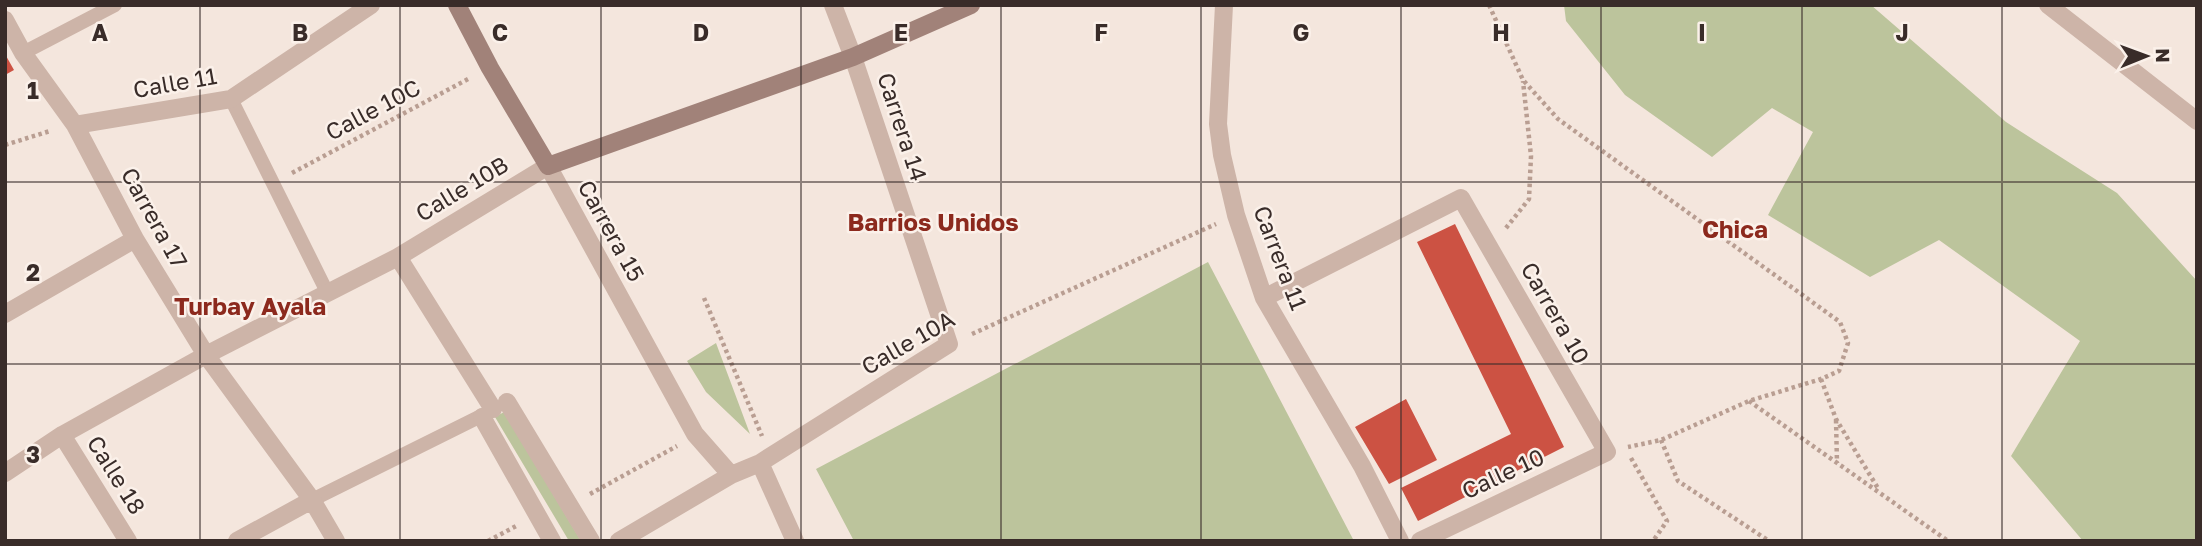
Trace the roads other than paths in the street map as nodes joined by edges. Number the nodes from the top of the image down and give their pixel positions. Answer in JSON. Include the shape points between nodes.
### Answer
{"nodes":[{"id":1,"x":114,"y":5,"type":"edge"},
{"id":2,"x":371,"y":5,"type":"edge"},
{"id":3,"x":457,"y":5,"type":"edge"},
{"id":4,"x":833,"y":5,"type":"edge"},
{"id":5,"x":971,"y":5,"type":"edge"},
{"id":6,"x":1224,"y":5,"type":"edge"},
{"id":7,"x":2048,"y":5,"type":"edge"},
{"id":8,"x":5,"y":20,"type":"edge"},
{"id":9,"x":23,"y":53,"type":"junction"},
{"id":10,"x":853,"y":57,"type":"junction"},
{"id":11,"x":231,"y":99,"type":"junction"},
{"id":12,"x":2197,"y":121,"type":"edge"},
{"id":13,"x":75,"y":125,"type":"junction"},
{"id":14,"x":548,"y":166,"type":"junction"},
{"id":15,"x":135,"y":239,"type":"junction"},
{"id":16,"x":398,"y":257,"type":"junction"},
{"id":17,"x":327,"y":292,"type":"junction"},
{"id":18,"x":1264,"y":298,"type":"junction"},
{"id":19,"x":5,"y":314,"type":"edge"},
{"id":20,"x":949,"y":344,"type":"joint"},
{"id":21,"x":206,"y":355,"type":"junction"},
{"id":22,"x":494,"y":409,"type":"junction"},
{"id":23,"x":62,"y":435,"type":"junction"},
{"id":24,"x":1606,"y":452,"type":"joint"},
{"id":25,"x":760,"y":463,"type":"junction"},
{"id":26,"x":5,"y":473,"type":"edge"},
{"id":27,"x":731,"y":475,"type":"junction"},
{"id":28,"x":312,"y":500,"type":"junction"},
{"id":29,"x":128,"y":541,"type":"edge"},
{"id":30,"x":237,"y":541,"type":"edge"},
{"id":31,"x":336,"y":541,"type":"edge"},
{"id":32,"x":552,"y":541,"type":"edge"},
{"id":33,"x":591,"y":541,"type":"edge"},
{"id":34,"x":619,"y":541,"type":"edge"},
{"id":35,"x":795,"y":541,"type":"edge"},
{"id":36,"x":1400,"y":541,"type":"edge"},
{"id":37,"x":1420,"y":541,"type":"edge"}],
"edges":[{"from":1,"to":9,"type":"lane"},
{"from":2,"to":11,"type":"street","name":"Calle 11"},
{"from":3,"to":14,"type":"main road","name":"Carrera 15"},
{"from":4,"to":10,"type":"street","name":"Carrera 14"},
{"from":5,"to":10,"type":"main road","name":"Calle 10B"},
{"from":6,"to":18,"type":"street","name":"Carrera 11","via":[[1218,124],[1222,155]]},
{"from":7,"to":12,"type":"street"},
{"from":8,"to":9,"type":"street","name":"Carrera 17"},
{"from":9,"to":13,"type":"street","name":"Carrera 17"},
{"from":10,"to":14,"type":"main road","name":"Calle 10B"},
{"from":10,"to":20,"type":"street","name":"Carrera 14"},
{"from":11,"to":13,"type":"street","name":"Calle 11"},
{"from":11,"to":17,"type":"lane"},
{"from":13,"to":15,"type":"street","name":"Carrera 17"},
{"from":14,"to":16,"type":"street","name":"Calle 10B"},
{"from":14,"to":27,"type":"street","name":"Carrera 15","via":[[695,434]]},
{"from":15,"to":19,"type":"street"},
{"from":15,"to":21,"type":"street","name":"Carrera 17"},
{"from":16,"to":17,"type":"street","name":"Calle 10B"},
{"from":16,"to":22,"type":"street"},
{"from":17,"to":21,"type":"street","name":"Calle 10B"},
{"from":18,"to":24,"type":"street","name":"Carrera 10","via":[[1461,198]]},
{"from":18,"to":36,"type":"street","name":"Carrera 11"},
{"from":20,"to":25,"type":"street","name":"Calle 10A"},
{"from":21,"to":23,"type":"street","name":"Calle 10B"},
{"from":21,"to":28,"type":"street","name":"Carrera 17"},
{"from":22,"to":28,"type":"lane"},
{"from":22,"to":32,"type":"street"},
{"from":22,"to":33,"type":"street","via":[[570,504]]},
{"from":23,"to":26,"type":"street","name":"Calle 10B"},
{"from":23,"to":29,"type":"street","name":"Calle 18"},
{"from":24,"to":37,"type":"street","name":"Calle 10"},
{"from":25,"to":27,"type":"street","name":"Calle 10A"},
{"from":25,"to":35,"type":"street"},
{"from":27,"to":34,"type":"street","name":"Calle 10A"},
{"from":28,"to":30,"type":"street"},
{"from":28,"to":31,"type":"street","name":"Carrera 17"}]}
